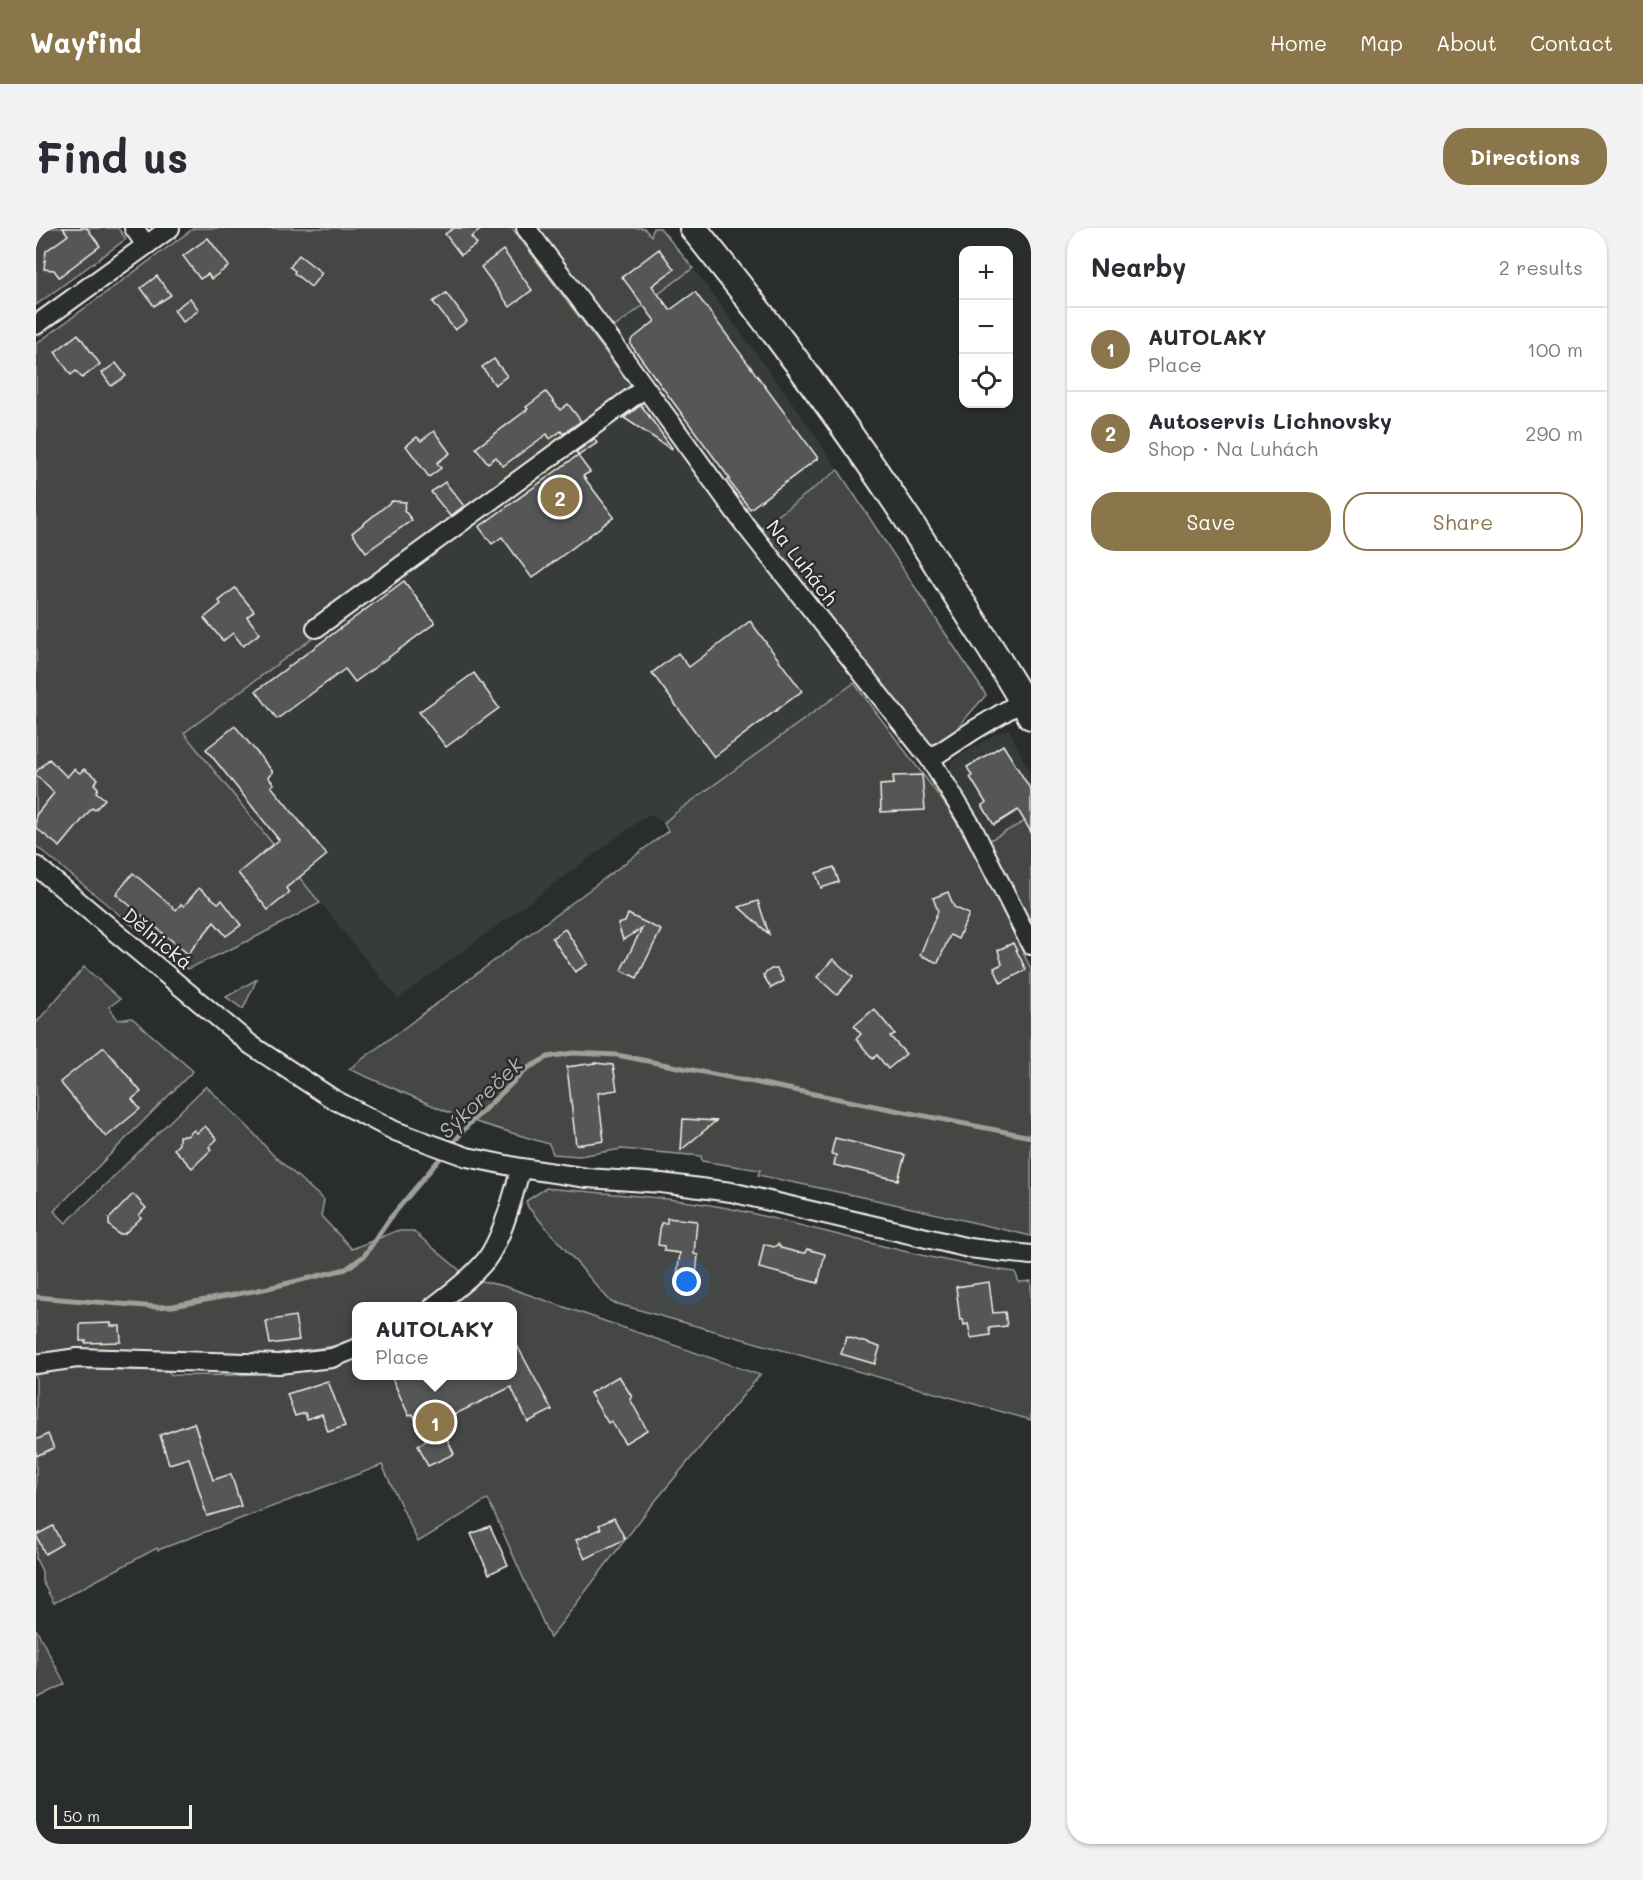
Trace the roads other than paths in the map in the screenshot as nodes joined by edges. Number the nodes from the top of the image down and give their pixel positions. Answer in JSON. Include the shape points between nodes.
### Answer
{"nodes":[{"id":1,"x":134,"y":228,"type":"edge"},
{"id":2,"x":170,"y":228,"type":"edge"},
{"id":3,"x":526,"y":228,"type":"edge"},
{"id":4,"x":693,"y":228,"type":"edge"},
{"id":5,"x":146,"y":245,"type":"junction"},
{"id":6,"x":36,"y":326,"type":"edge"},
{"id":7,"x":645,"y":388,"type":"junction"},
{"id":8,"x":316,"y":628,"type":"dead end"},
{"id":9,"x":1028,"y":704,"type":"edge"},
{"id":10,"x":930,"y":759,"type":"junction"},
{"id":11,"x":36,"y":866,"type":"edge"},
{"id":12,"x":1031,"y":945,"type":"edge"},
{"id":13,"x":521,"y":1168,"type":"junction"},
{"id":14,"x":1031,"y":1254,"type":"edge"},
{"id":15,"x":439,"y":1302,"type":"edge"},
{"id":16,"x":352,"y":1350,"type":"edge"},
{"id":17,"x":36,"y":1364,"type":"edge"}],
"edges":[{"from":1,"to":5,"type":"street"},
{"from":2,"to":5,"type":"street"},
{"from":3,"to":7,"type":"street","name":"Na Luhách"},
{"from":4,"to":9,"type":"main road","via":[[829,404]]},
{"from":5,"to":6,"type":"street"},
{"from":7,"to":8,"type":"street"},
{"from":7,"to":10,"type":"street","name":"Na Luhách","via":[[745,525]]},
{"from":9,"to":10,"type":"street","via":[[974,730]]},
{"from":10,"to":12,"type":"street","name":"Na Luhách","via":[[972,826]]},
{"from":11,"to":13,"type":"street","name":"Dělnická","via":[[251,1045],[364,1117],[467,1157]]},
{"from":13,"to":14,"type":"street","name":"Dělnická","via":[[730,1192],[969,1248]]},
{"from":13,"to":15,"type":"street","via":[[488,1257]]},
{"from":16,"to":17,"type":"street","via":[[332,1358],[279,1364],[77,1358]]}]}
